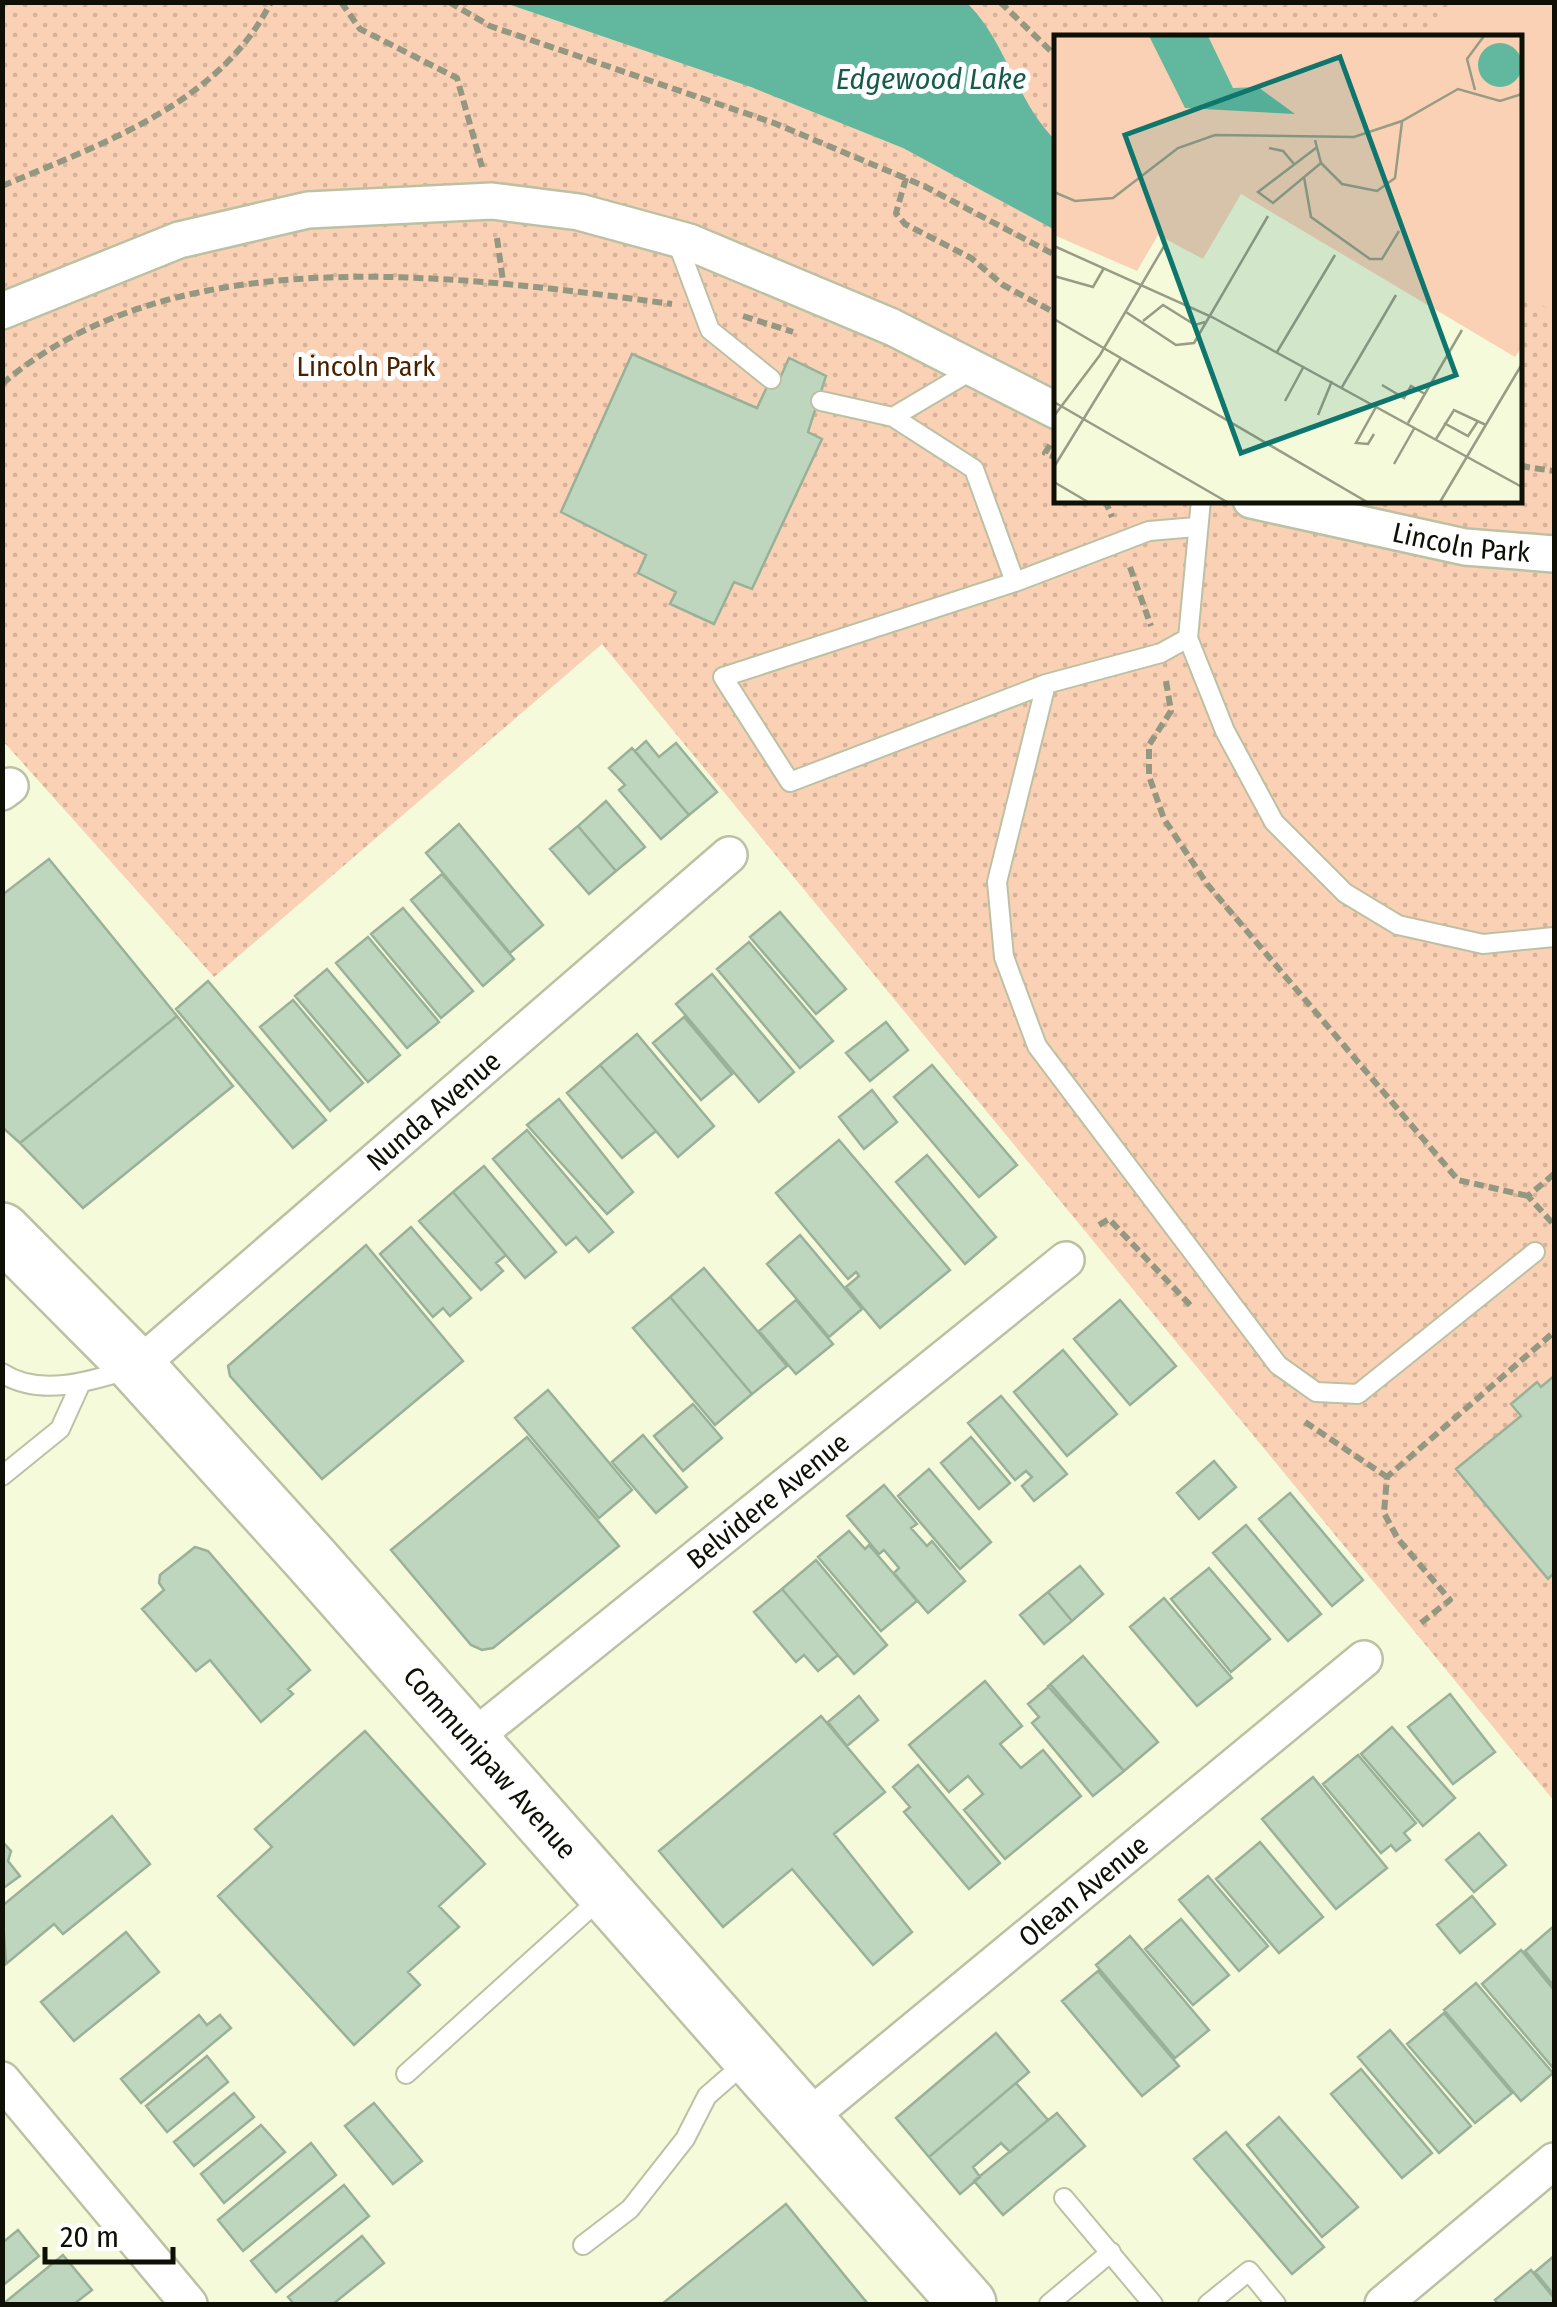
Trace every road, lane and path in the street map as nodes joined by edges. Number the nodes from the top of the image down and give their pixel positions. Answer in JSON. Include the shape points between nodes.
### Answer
{"nodes":[{"id":1,"x":271,"y":2,"type":"edge"},
{"id":2,"x":341,"y":2,"type":"edge"},
{"id":3,"x":449,"y":2,"type":"edge"},
{"id":4,"x":1000,"y":2,"type":"edge"},
{"id":5,"x":1054,"y":54,"type":"edge"},
{"id":6,"x":906,"y":178,"type":"junction"},
{"id":7,"x":2,"y":186,"type":"edge"},
{"id":8,"x":492,"y":201,"type":"junction"},
{"id":9,"x":676,"y":238,"type":"junction"},
{"id":10,"x":1054,"y":254,"type":"edge"},
{"id":11,"x":702,"y":308,"type":"junction"},
{"id":12,"x":2,"y":311,"type":"edge"},
{"id":13,"x":1054,"y":312,"type":"edge"},
{"id":14,"x":804,"y":335,"type":"dead end"},
{"id":15,"x":974,"y":370,"type":"junction"},
{"id":16,"x":771,"y":379,"type":"dead end"},
{"id":17,"x":2,"y":384,"type":"edge"},
{"id":18,"x":821,"y":401,"type":"dead end"},
{"id":19,"x":1054,"y":409,"type":"edge"},
{"id":20,"x":892,"y":417,"type":"junction"},
{"id":21,"x":1029,"y":444,"type":"dead end"},
{"id":22,"x":1046,"y":453,"type":"dead end"},
{"id":23,"x":1522,"y":466,"type":"edge"},
{"id":24,"x":1554,"y":471,"type":"edge"},
{"id":25,"x":1106,"y":502,"type":"edge"},
{"id":26,"x":1202,"y":502,"type":"edge"},
{"id":27,"x":1260,"y":502,"type":"edge"},
{"id":28,"x":1196,"y":527,"type":"junction"},
{"id":29,"x":1122,"y":542,"type":"junction"},
{"id":30,"x":1554,"y":554,"type":"edge"},
{"id":31,"x":1015,"y":582,"type":"junction"},
{"id":32,"x":1188,"y":638,"type":"junction"},
{"id":33,"x":1161,"y":653,"type":"junction"},
{"id":34,"x":1046,"y":684,"type":"junction"},
{"id":35,"x":729,"y":855,"type":"dead end"},
{"id":36,"x":1554,"y":937,"type":"edge"},
{"id":37,"x":1554,"y":1174,"type":"edge"},
{"id":38,"x":1528,"y":1196,"type":"junction"},
{"id":39,"x":1554,"y":1225,"type":"edge"},
{"id":40,"x":2,"y":1231,"type":"edge"},
{"id":41,"x":1535,"y":1252,"type":"dead end"},
{"id":42,"x":1066,"y":1260,"type":"dead end"},
{"id":43,"x":1554,"y":1332,"type":"edge"},
{"id":44,"x":137,"y":1367,"type":"junction"},
{"id":45,"x":2,"y":1373,"type":"edge"},
{"id":46,"x":80,"y":1385,"type":"junction"},
{"id":47,"x":2,"y":1476,"type":"edge"},
{"id":48,"x":1421,"y":1623,"type":"dead end"},
{"id":49,"x":1364,"y":1659,"type":"dead end"},
{"id":50,"x":468,"y":1742,"type":"junction"},
{"id":51,"x":606,"y":1893,"type":"junction"},
{"id":52,"x":750,"y":2058,"type":"junction"},
{"id":53,"x":406,"y":2074,"type":"dead end"},
{"id":54,"x":2,"y":2080,"type":"edge"},
{"id":55,"x":804,"y":2120,"type":"junction"},
{"id":56,"x":1554,"y":2161,"type":"edge"},
{"id":57,"x":1064,"y":2198,"type":"dead end"},
{"id":58,"x":584,"y":2245,"type":"dead end"},
{"id":59,"x":1111,"y":2252,"type":"junction"},
{"id":60,"x":189,"y":2304,"type":"edge"},
{"id":61,"x":968,"y":2304,"type":"edge"},
{"id":62,"x":1049,"y":2304,"type":"edge"},
{"id":63,"x":1154,"y":2304,"type":"edge"},
{"id":64,"x":1208,"y":2304,"type":"edge"},
{"id":65,"x":1276,"y":2304,"type":"edge"},
{"id":66,"x":1383,"y":2304,"type":"edge"}],
"edges":[{"from":1,"to":7,"type":"path","via":[[260,25],[182,104]]},
{"from":2,"to":8,"type":"path","via":[[360,29],[458,78]]},
{"from":3,"to":6,"type":"path","via":[[490,26],[774,124]]},
{"from":4,"to":5,"type":"path"},
{"from":6,"to":10,"type":"path"},
{"from":6,"to":13,"type":"path","via":[[896,213],[905,224]]},
{"from":8,"to":9,"type":"street","via":[[579,212]]},
{"from":8,"to":12,"type":"street","via":[[308,210],[179,240]]},
{"from":9,"to":11,"type":"lane"},
{"from":9,"to":15,"type":"street","via":[[892,327]]},
{"from":11,"to":14,"type":"path"},
{"from":11,"to":16,"type":"lane","via":[[710,330]]},
{"from":11,"to":17,"type":"path","via":[[503,280],[208,287],[100,320]]},
{"from":15,"to":19,"type":"street"},
{"from":15,"to":20,"type":"lane"},
{"from":18,"to":20,"type":"lane"},
{"from":20,"to":31,"type":"lane","via":[[974,469]]},
{"from":21,"to":22,"type":"path"},
{"from":23,"to":24,"type":"path"},
{"from":25,"to":29,"type":"path"},
{"from":26,"to":28,"type":"lane"},
{"from":27,"to":30,"type":"street","name":"Lincoln Park","via":[[1464,547]]},
{"from":28,"to":29,"type":"lane"},
{"from":28,"to":32,"type":"lane"},
{"from":29,"to":31,"type":"lane"},
{"from":29,"to":33,"type":"path"},
{"from":31,"to":34,"type":"lane","via":[[723,676],[790,782]]},
{"from":32,"to":33,"type":"lane"},
{"from":32,"to":36,"type":"lane","via":[[1225,731],[1274,822],[1345,892],[1398,925],[1482,944]]},
{"from":33,"to":34,"type":"lane"},
{"from":33,"to":38,"type":"path","via":[[1171,711],[1149,745],[1149,776],[1164,819],[1206,884],[1458,1180]]},
{"from":34,"to":41,"type":"lane","via":[[997,882],[1004,958],[1038,1046],[1278,1365],[1316,1392],[1358,1394]]},
{"from":35,"to":44,"type":"street","name":"Nunda Avenue"},
{"from":37,"to":38,"type":"path"},
{"from":38,"to":39,"type":"path"},
{"from":40,"to":44,"type":"main road","name":"Communipaw Avenue"},
{"from":42,"to":50,"type":"street","name":"Belvidere Avenue"},
{"from":43,"to":48,"type":"path","via":[[1387,1476],[1384,1513],[1450,1600]]},
{"from":44,"to":46,"type":"lane"},
{"from":44,"to":50,"type":"main road","name":"Communipaw Avenue"},
{"from":45,"to":46,"type":"lane","via":[[44,1386]]},
{"from":46,"to":47,"type":"lane","via":[[60,1429]]},
{"from":49,"to":55,"type":"street","name":"Olean Avenue"},
{"from":50,"to":51,"type":"main road","name":"Communipaw Avenue"},
{"from":51,"to":52,"type":"main road","name":"Communipaw Avenue"},
{"from":51,"to":53,"type":"lane"},
{"from":52,"to":55,"type":"main road","name":"Communipaw Avenue"},
{"from":52,"to":58,"type":"lane","via":[[707,2096],[685,2139],[630,2209]]},
{"from":54,"to":60,"type":"street"},
{"from":55,"to":61,"type":"main road","name":"Communipaw Avenue"},
{"from":56,"to":66,"type":"street"},
{"from":57,"to":59,"type":"lane"},
{"from":59,"to":62,"type":"lane"},
{"from":59,"to":63,"type":"lane"},
{"from":64,"to":65,"type":"lane","via":[[1249,2271]]}]}
